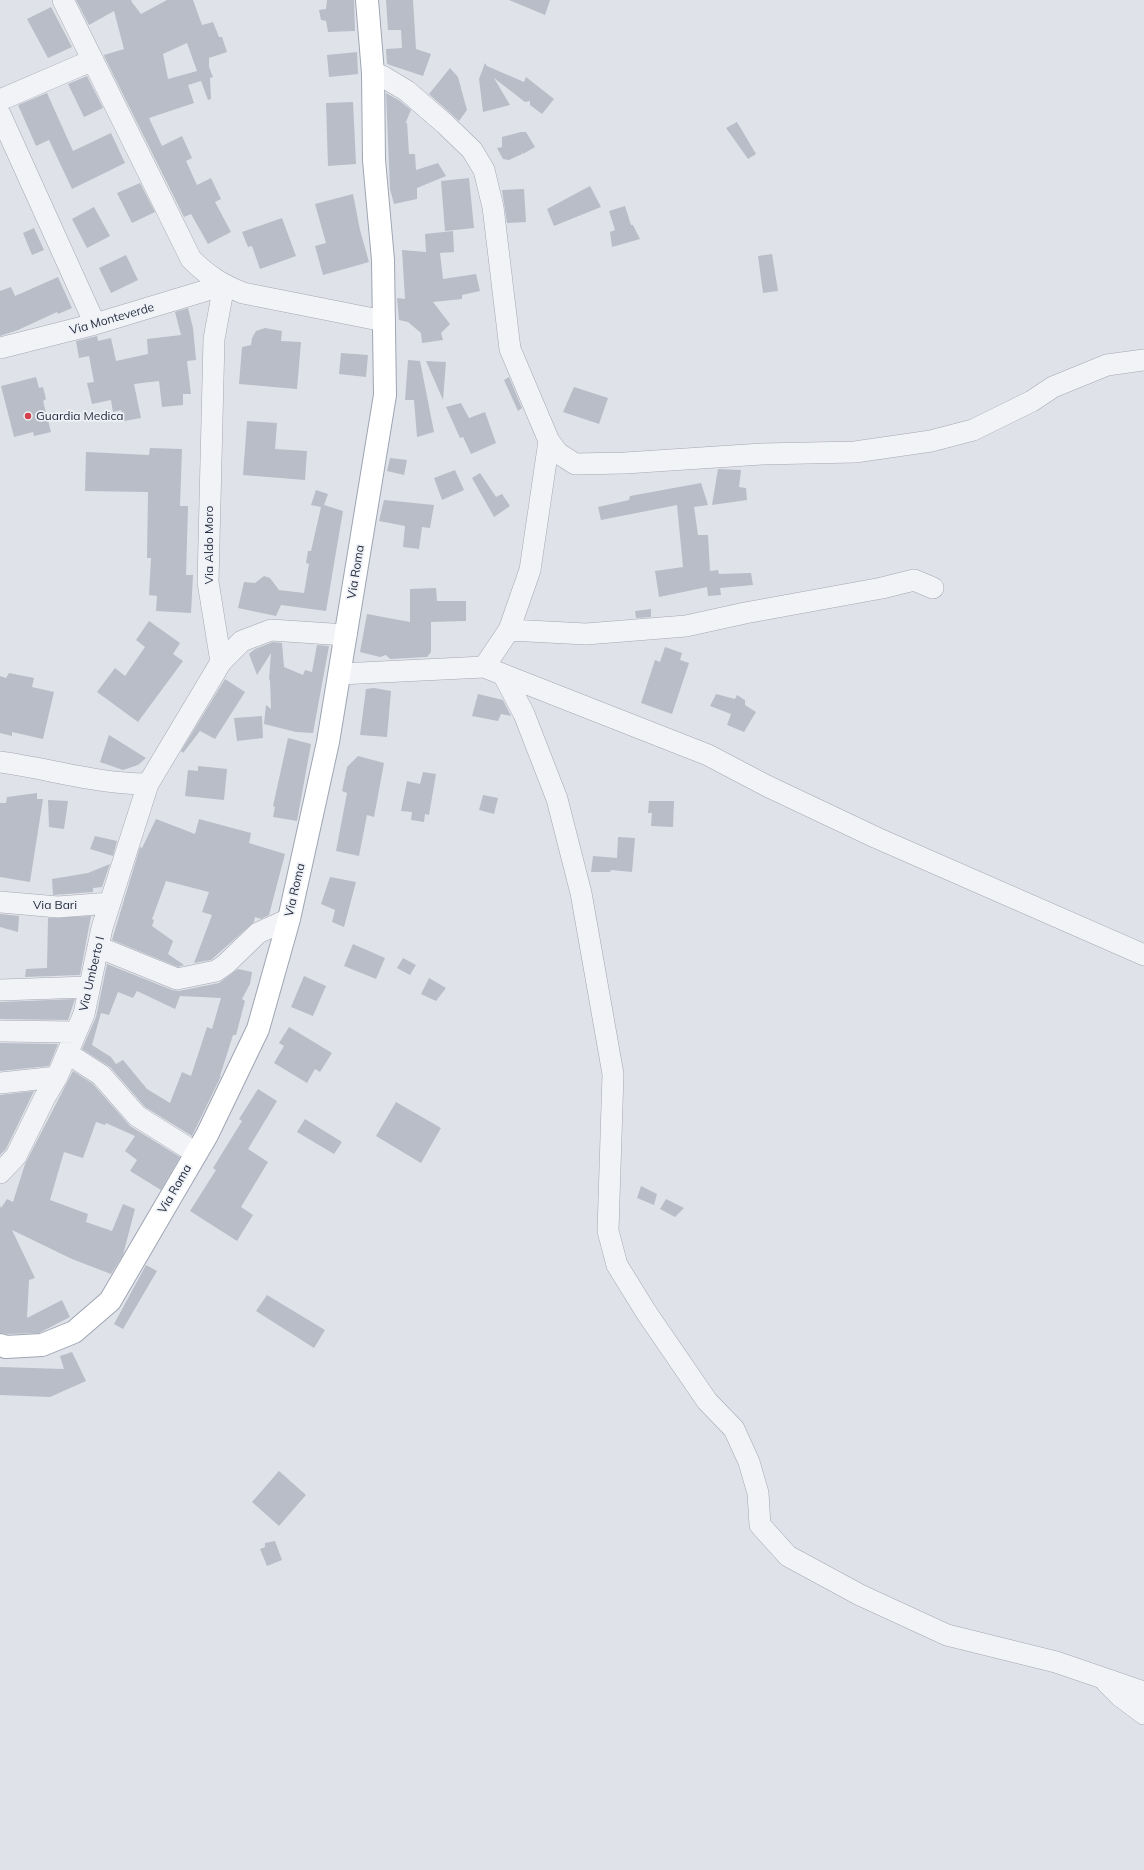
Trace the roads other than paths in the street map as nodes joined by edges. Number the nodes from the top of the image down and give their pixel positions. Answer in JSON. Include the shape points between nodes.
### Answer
{"nodes":[{"id":1,"x":63,"y":0,"type":"edge"},
{"id":2,"x":367,"y":0,"type":"edge"},
{"id":3,"x":93,"y":60,"type":"junction"},
{"id":4,"x":373,"y":73,"type":"junction"},
{"id":5,"x":0,"y":100,"type":"edge"},
{"id":6,"x":0,"y":114,"type":"edge"},
{"id":7,"x":224,"y":285,"type":"junction"},
{"id":8,"x":384,"y":320,"type":"junction"},
{"id":9,"x":95,"y":324,"type":"junction"},
{"id":10,"x":0,"y":348,"type":"edge"},
{"id":11,"x":1144,"y":360,"type":"edge"},
{"id":12,"x":549,"y":441,"type":"junction"},
{"id":13,"x":934,"y":588,"type":"dead end"},
{"id":14,"x":508,"y":630,"type":"junction"},
{"id":15,"x":346,"y":635,"type":"junction"},
{"id":16,"x":221,"y":662,"type":"junction"},
{"id":17,"x":484,"y":667,"type":"junction"},
{"id":18,"x":340,"y":674,"type":"junction"},
{"id":19,"x":504,"y":676,"type":"junction"},
{"id":20,"x":0,"y":762,"type":"edge"},
{"id":21,"x":148,"y":784,"type":"junction"},
{"id":22,"x":0,"y":902,"type":"edge"},
{"id":23,"x":110,"y":903,"type":"junction"},
{"id":24,"x":289,"y":919,"type":"junction"},
{"id":25,"x":98,"y":947,"type":"junction"},
{"id":26,"x":1144,"y":954,"type":"edge"},
{"id":27,"x":89,"y":987,"type":"junction"},
{"id":28,"x":0,"y":990,"type":"edge"},
{"id":29,"x":0,"y":1030,"type":"edge"},
{"id":30,"x":75,"y":1032,"type":"junction"},
{"id":31,"x":68,"y":1053,"type":"junction"},
{"id":32,"x":57,"y":1077,"type":"junction"},
{"id":33,"x":0,"y":1083,"type":"edge"},
{"id":34,"x":196,"y":1153,"type":"junction"},
{"id":35,"x":0,"y":1174,"type":"edge"},
{"id":36,"x":0,"y":1345,"type":"edge"},
{"id":37,"x":1102,"y":1678,"type":"junction"},
{"id":38,"x":1144,"y":1692,"type":"edge"},
{"id":39,"x":1144,"y":1714,"type":"edge"}],
"edges":[{"from":1,"to":3,"type":"street"},
{"from":2,"to":4,"type":"main road","name":"Via Roma"},
{"from":3,"to":5,"type":"street"},
{"from":3,"to":7,"type":"street","via":[[191,259],[205,274]]},
{"from":4,"to":8,"type":"main road","name":"Via Roma","via":[[374,160],[383,260]]},
{"from":4,"to":12,"type":"street","via":[[407,91],[440,119],[472,150],[484,170],[493,208],[510,349]]},
{"from":6,"to":9,"type":"street"},
{"from":7,"to":8,"type":"street","via":[[243,293]]},
{"from":7,"to":9,"type":"street","name":"Via Monteverde"},
{"from":7,"to":16,"type":"street","name":"Via Aldo Moro","via":[[214,339],[208,582]]},
{"from":8,"to":15,"type":"main road","name":"Via Roma","via":[[385,395]]},
{"from":9,"to":10,"type":"street","name":"Via Monteverde"},
{"from":11,"to":12,"type":"street","via":[[1107,365],[1053,387],[1032,401],[973,430],[931,441],[855,452],[575,464],[558,453]]},
{"from":12,"to":14,"type":"street","via":[[530,570]]},
{"from":13,"to":14,"type":"street","via":[[914,580],[686,626],[586,634]]},
{"from":14,"to":17,"type":"street"},
{"from":15,"to":16,"type":"street","via":[[271,630],[242,641]]},
{"from":15,"to":18,"type":"main road","name":"Via Roma"},
{"from":16,"to":21,"type":"street"},
{"from":17,"to":18,"type":"street"},
{"from":17,"to":19,"type":"street"},
{"from":18,"to":24,"type":"main road","name":"Via Roma","via":[[328,742]]},
{"from":19,"to":26,"type":"street","via":[[708,754],[767,786],[877,838]]},
{"from":19,"to":37,"type":"street","via":[[524,714],[557,799],[581,893],[612,1074],[608,1231],[617,1266],[707,1401],[734,1429],[749,1462],[758,1494],[760,1525],[788,1556],[860,1595],[947,1635],[1056,1662]]},
{"from":20,"to":21,"type":"street","via":[[34,766],[98,781]]},
{"from":21,"to":23,"type":"street","name":"Via Umberto I"},
{"from":22,"to":23,"type":"street","name":"Via Bari","via":[[58,907]]},
{"from":23,"to":25,"type":"street","name":"Via Umberto I"},
{"from":24,"to":25,"type":"street","via":[[258,933],[216,971],[178,979]]},
{"from":24,"to":34,"type":"main road","name":"Via Roma","via":[[258,1029],[207,1136]]},
{"from":25,"to":27,"type":"street","name":"Via Umberto I"},
{"from":27,"to":28,"type":"street"},
{"from":27,"to":30,"type":"street","name":"Via Umberto I","via":[[84,1014]]},
{"from":29,"to":30,"type":"street"},
{"from":30,"to":31,"type":"street","name":"Via Umberto I"},
{"from":31,"to":32,"type":"street","name":"Via Umberto I"},
{"from":31,"to":34,"type":"street","via":[[101,1074],[137,1116]]},
{"from":32,"to":33,"type":"street"},
{"from":32,"to":35,"type":"street","name":"Via Umberto I","via":[[16,1156]]},
{"from":34,"to":36,"type":"main road","name":"Via Roma","via":[[110,1301],[74,1332],[42,1345]]},
{"from":37,"to":38,"type":"street"},
{"from":37,"to":39,"type":"street"}]}
